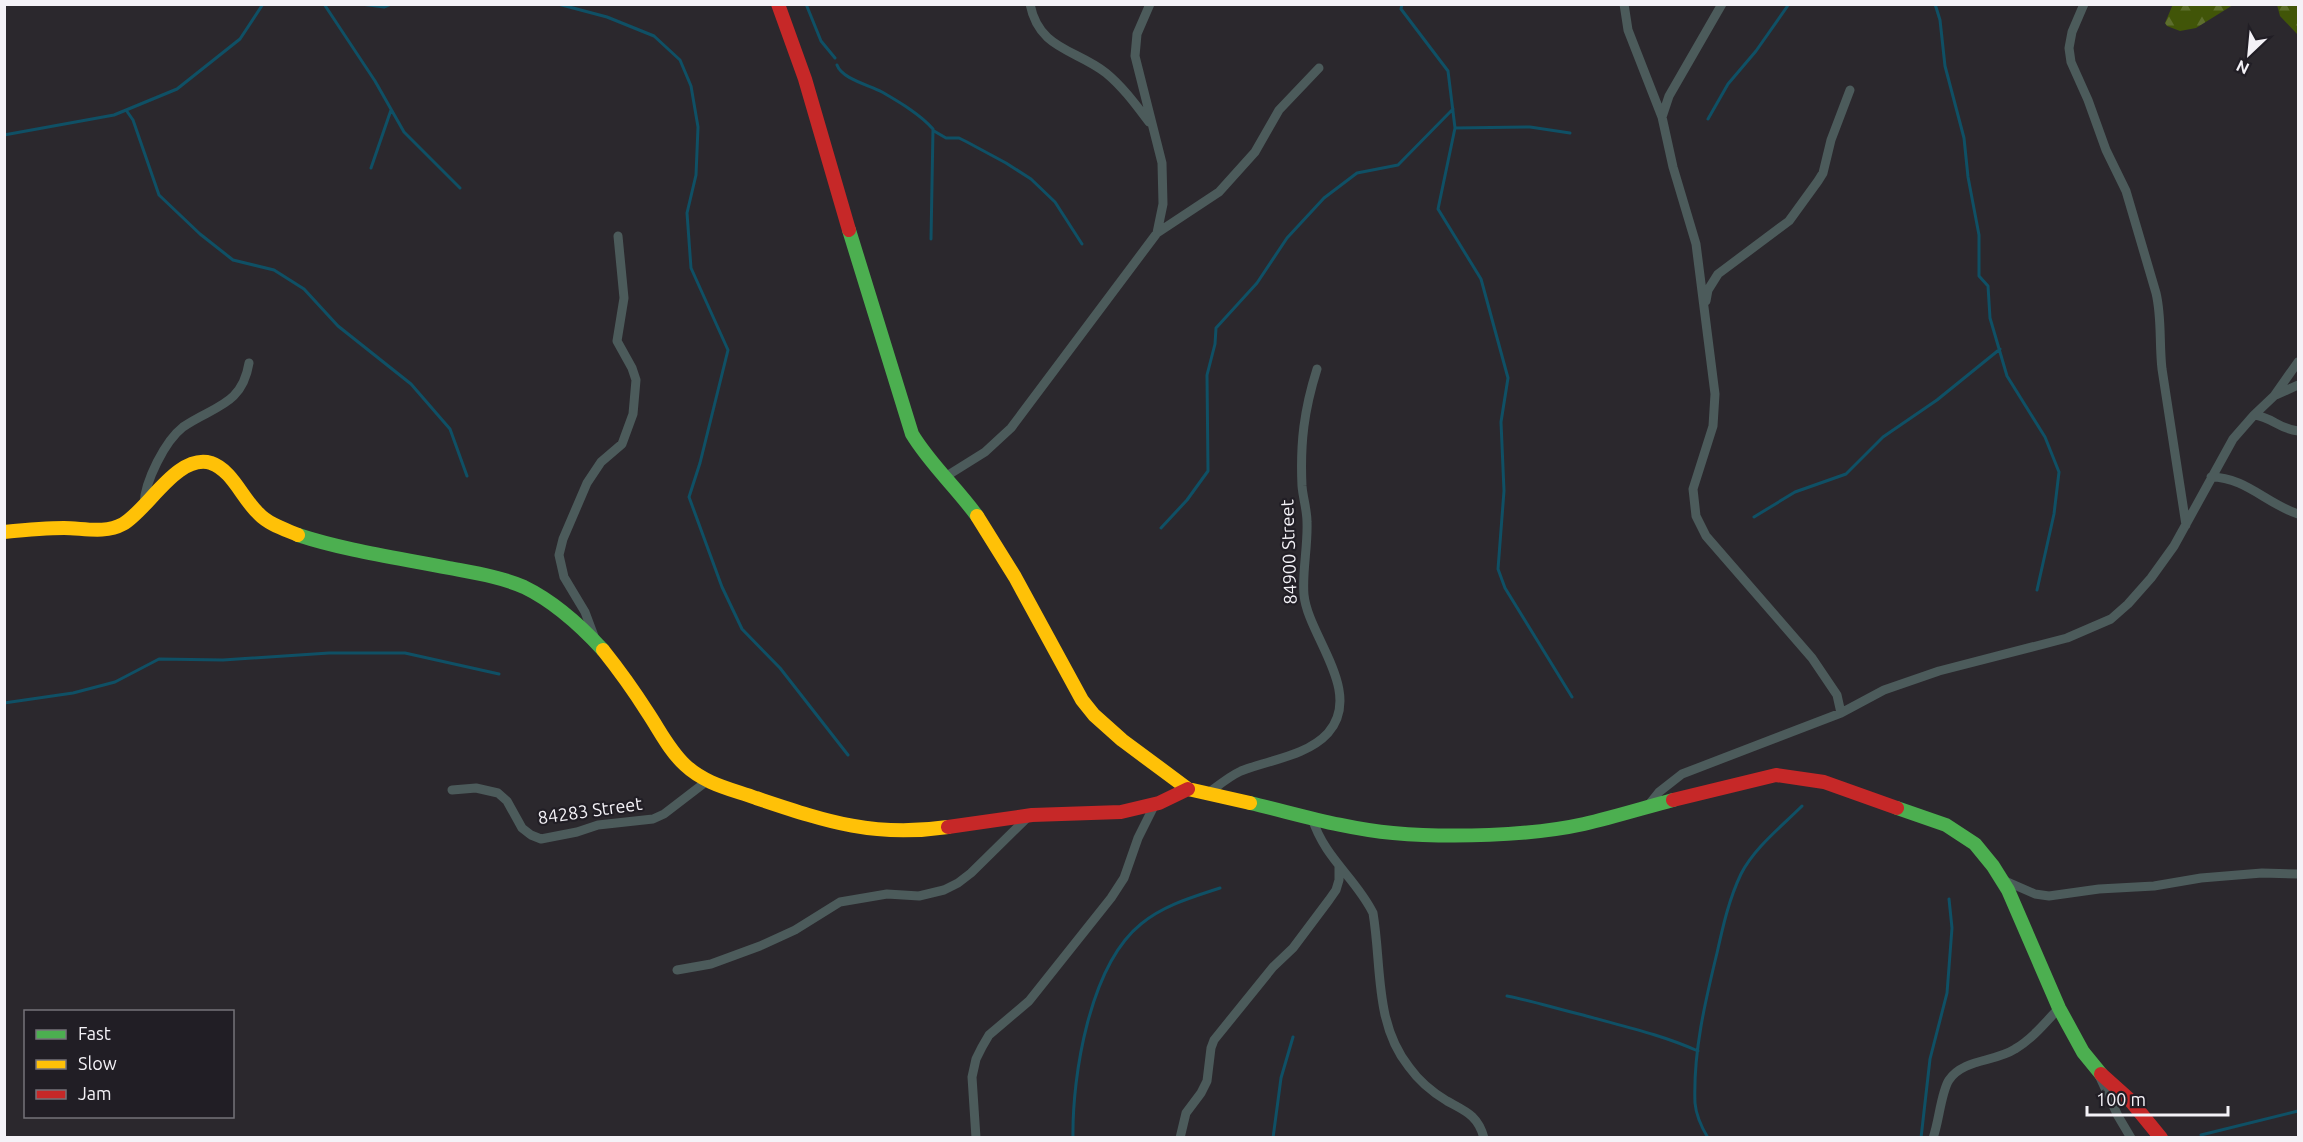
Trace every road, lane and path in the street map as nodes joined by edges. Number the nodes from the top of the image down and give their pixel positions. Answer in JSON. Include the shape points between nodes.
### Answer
{"nodes":[{"id":1,"x":778,"y":4,"type":"edge"},
{"id":2,"x":1030,"y":4,"type":"edge"},
{"id":3,"x":1150,"y":4,"type":"edge"},
{"id":4,"x":1624,"y":4,"type":"edge"},
{"id":5,"x":1722,"y":4,"type":"edge"},
{"id":6,"x":2084,"y":4,"type":"edge"},
{"id":7,"x":1319,"y":68,"type":"dead end"},
{"id":8,"x":1850,"y":90,"type":"dead end"},
{"id":9,"x":1662,"y":117,"type":"junction"},
{"id":10,"x":1152,"y":127,"type":"junction"},
{"id":11,"x":1157,"y":233,"type":"junction"},
{"id":12,"x":618,"y":236,"type":"dead end"},
{"id":13,"x":1704,"y":306,"type":"junction"},
{"id":14,"x":2298,"y":362,"type":"edge"},
{"id":15,"x":249,"y":363,"type":"dead end"},
{"id":16,"x":1317,"y":369,"type":"dead end"},
{"id":17,"x":2298,"y":385,"type":"edge"},
{"id":18,"x":2274,"y":396,"type":"junction"},
{"id":19,"x":2254,"y":415,"type":"junction"},
{"id":20,"x":2298,"y":431,"type":"edge"},
{"id":21,"x":945,"y":477,"type":"junction"},
{"id":22,"x":2211,"y":477,"type":"junction"},
{"id":23,"x":144,"y":504,"type":"junction"},
{"id":24,"x":2298,"y":514,"type":"edge"},
{"id":25,"x":2186,"y":525,"type":"junction"},
{"id":26,"x":4,"y":532,"type":"edge"},
{"id":27,"x":597,"y":644,"type":"junction"},
{"id":28,"x":1841,"y":713,"type":"junction"},
{"id":29,"x":707,"y":781,"type":"junction"},
{"id":30,"x":1188,"y":789,"type":"junction"},
{"id":31,"x":452,"y":790,"type":"dead end"},
{"id":32,"x":1207,"y":794,"type":"junction"},
{"id":33,"x":1155,"y":804,"type":"junction"},
{"id":34,"x":1646,"y":807,"type":"junction"},
{"id":35,"x":1029,"y":816,"type":"junction"},
{"id":36,"x":1312,"y":818,"type":"junction"},
{"id":37,"x":1339,"y":867,"type":"junction"},
{"id":38,"x":2298,"y":874,"type":"edge"},
{"id":39,"x":2001,"y":879,"type":"junction"},
{"id":40,"x":677,"y":970,"type":"dead end"},
{"id":41,"x":2059,"y":1008,"type":"junction"},
{"id":42,"x":2096,"y":1068,"type":"junction"},
{"id":43,"x":976,"y":1137,"type":"edge"},
{"id":44,"x":1180,"y":1137,"type":"edge"},
{"id":45,"x":1484,"y":1137,"type":"edge"},
{"id":46,"x":1933,"y":1137,"type":"edge"},
{"id":47,"x":2131,"y":1137,"type":"edge"},
{"id":48,"x":2161,"y":1137,"type":"edge"}],
"edges":[{"from":1,"to":21,"type":"street","via":[[805,79],[903,409],[926,457]]},
{"from":2,"to":10,"type":"street","via":[[1039,29],[1048,39],[1106,73]]},
{"from":3,"to":10,"type":"street","via":[[1137,34],[1135,56]]},
{"from":4,"to":9,"type":"street","via":[[1628,30]]},
{"from":5,"to":9,"type":"street","via":[[1669,96]]},
{"from":6,"to":25,"type":"street","via":[[2072,32],[2071,62],[2126,191],[2160,309],[2161,358]]},
{"from":7,"to":11,"type":"street","via":[[1279,110],[1255,152],[1219,192]]},
{"from":8,"to":13,"type":"street","via":[[1818,181],[1789,222],[1718,274]]},
{"from":9,"to":13,"type":"street","via":[[1696,244]]},
{"from":10,"to":11,"type":"street","via":[[1162,162],[1163,183]]},
{"from":11,"to":21,"type":"street","via":[[1011,428],[985,452]]},
{"from":12,"to":27,"type":"street","via":[[624,298],[617,341],[636,380],[633,414],[622,444],[586,483],[559,555],[564,577],[585,612]]},
{"from":13,"to":28,"type":"street","via":[[1715,394],[1713,426],[1693,489],[1696,516],[1707,536],[1812,658],[1837,695]]},
{"from":14,"to":18,"type":"street"},
{"from":15,"to":23,"type":"street","via":[[244,383],[229,400],[184,426],[170,441],[147,486]]},
{"from":16,"to":32,"type":"street","name":"84900 Street","via":[[1302,427],[1307,519],[1304,596],[1333,666],[1340,700],[1336,718],[1329,732],[1314,744],[1240,772]]},
{"from":17,"to":18,"type":"street"},
{"from":18,"to":19,"type":"street"},
{"from":19,"to":20,"type":"street"},
{"from":19,"to":22,"type":"street","via":[[2233,439]]},
{"from":21,"to":30,"type":"street","via":[[985,527],[1088,708],[1122,740]]},
{"from":22,"to":24,"type":"street","via":[[2242,483]]},
{"from":22,"to":25,"type":"street"},
{"from":23,"to":26,"type":"street","via":[[130,519],[105,529]]},
{"from":23,"to":27,"type":"street","via":[[183,470],[210,462],[231,478],[250,508],[282,528],[355,550],[520,584],[554,603]]},
{"from":25,"to":28,"type":"street","via":[[2151,578],[2111,619],[2067,638],[1939,671],[1884,690]]},
{"from":27,"to":29,"type":"street","via":[[631,687],[673,753]]},
{"from":28,"to":34,"type":"street","via":[[1682,774]]},
{"from":29,"to":31,"type":"street","name":"84283 Street","via":[[652,819],[598,825],[541,838],[522,828],[498,793],[476,788]]},
{"from":29,"to":35,"type":"street","via":[[832,823],[870,830],[896,831]]},
{"from":30,"to":32,"type":"street"},
{"from":30,"to":33,"type":"street"},
{"from":32,"to":36,"type":"street"},
{"from":33,"to":35,"type":"street","via":[[1124,811]]},
{"from":33,"to":43,"type":"street","via":[[1124,878],[1111,898],[1029,1001],[989,1035],[982,1047],[972,1077]]},
{"from":34,"to":36,"type":"street","via":[[1583,824],[1454,835],[1394,833]]},
{"from":34,"to":39,"type":"street","via":[[1760,776],[1800,777],[1946,825],[1974,844]]},
{"from":35,"to":40,"type":"street","via":[[971,873],[944,890],[919,896],[887,894],[840,902],[760,946],[711,964]]},
{"from":36,"to":37,"type":"street","via":[[1318,836]]},
{"from":37,"to":44,"type":"street","via":[[1336,890],[1329,900],[1214,1040],[1207,1081],[1186,1113]]},
{"from":37,"to":45,"type":"street","via":[[1373,913],[1381,998],[1397,1049],[1429,1089],[1477,1119]]},
{"from":38,"to":39,"type":"street","via":[[2201,878],[2049,896]]},
{"from":39,"to":41,"type":"street"},
{"from":41,"to":42,"type":"street"},
{"from":41,"to":46,"type":"street","via":[[2015,1049],[1958,1070],[1946,1087]]},
{"from":42,"to":47,"type":"street"},
{"from":42,"to":48,"type":"street"}]}
